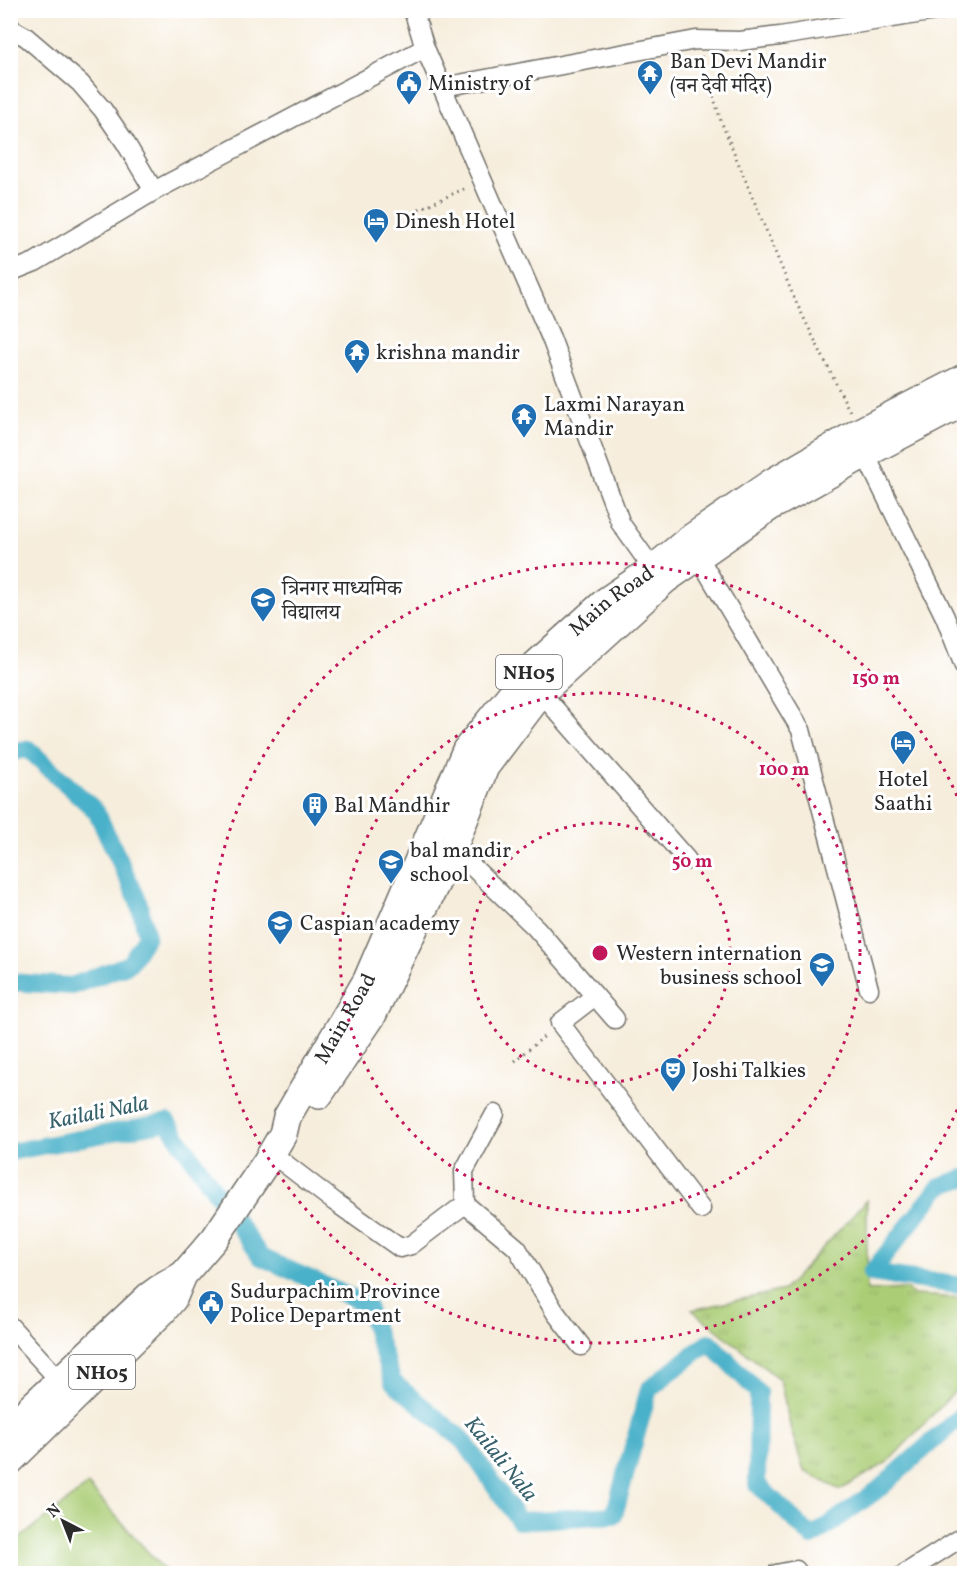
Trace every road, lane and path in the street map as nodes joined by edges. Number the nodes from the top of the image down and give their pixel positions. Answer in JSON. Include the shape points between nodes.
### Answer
{"nodes":[{"id":1,"x":412,"y":10,"type":"edge"},
{"id":2,"x":942,"y":10,"type":"edge"},
{"id":3,"x":10,"y":28,"type":"edge"},
{"id":4,"x":696,"y":40,"type":"junction"},
{"id":5,"x":425,"y":48,"type":"junction"},
{"id":6,"x":443,"y":87,"type":"junction"},
{"id":7,"x":483,"y":180,"type":"junction"},
{"id":8,"x":154,"y":191,"type":"junction"},
{"id":9,"x":408,"y":214,"type":"dead end"},
{"id":10,"x":10,"y":272,"type":"edge"},
{"id":11,"x":964,"y":378,"type":"edge"},
{"id":12,"x":964,"y":402,"type":"edge"},
{"id":13,"x":862,"y":443,"type":"junction"},
{"id":14,"x":698,"y":556,"type":"junction"},
{"id":15,"x":659,"y":575,"type":"junction"},
{"id":16,"x":964,"y":666,"type":"edge"},
{"id":17,"x":541,"y":693,"type":"junction"},
{"id":18,"x":453,"y":848,"type":"junction"},
{"id":19,"x":687,"y":860,"type":"dead end"},
{"id":20,"x":869,"y":989,"type":"dead end"},
{"id":21,"x":595,"y":996,"type":"junction"},
{"id":22,"x":615,"y":1019,"type":"dead end"},
{"id":23,"x":560,"y":1023,"type":"junction"},
{"id":24,"x":515,"y":1061,"type":"dead end"},
{"id":25,"x":495,"y":1114,"type":"dead end"},
{"id":26,"x":274,"y":1150,"type":"junction"},
{"id":27,"x":465,"y":1204,"type":"junction"},
{"id":28,"x":701,"y":1209,"type":"dead end"},
{"id":29,"x":183,"y":1275,"type":"junction"},
{"id":30,"x":10,"y":1326,"type":"edge"},
{"id":31,"x":581,"y":1346,"type":"dead end"},
{"id":32,"x":60,"y":1381,"type":"junction"},
{"id":33,"x":10,"y":1427,"type":"edge"},
{"id":34,"x":10,"y":1461,"type":"edge"},
{"id":35,"x":964,"y":1536,"type":"edge"},
{"id":36,"x":776,"y":1574,"type":"edge"},
{"id":37,"x":799,"y":1574,"type":"edge"},
{"id":38,"x":904,"y":1574,"type":"edge"}],
"edges":[{"from":1,"to":5,"type":"street"},
{"from":2,"to":4,"type":"street","via":[[740,41]]},
{"from":3,"to":8,"type":"street","via":[[80,83],[125,142]]},
{"from":4,"to":6,"type":"street"},
{"from":4,"to":13,"type":"path","via":[[725,132],[795,300]]},
{"from":5,"to":6,"type":"street"},
{"from":5,"to":8,"type":"street"},
{"from":6,"to":7,"type":"street"},
{"from":7,"to":9,"type":"path"},
{"from":7,"to":15,"type":"street","via":[[551,338],[621,524]]},
{"from":8,"to":10,"type":"street","via":[[35,262]]},
{"from":11,"to":13,"type":"main road","name":"Main Road","number":"NH05"},
{"from":12,"to":13,"type":"main road","name":"Main Road","number":"NH05"},
{"from":13,"to":14,"type":"main road","name":"Main Road","number":"NH05"},
{"from":13,"to":15,"type":"main road","name":"Main Road","number":"NH05","via":[[771,483],[688,540]]},
{"from":13,"to":16,"type":"street","via":[[945,617]]},
{"from":14,"to":15,"type":"main road","name":"Main Road","number":"NH05"},
{"from":14,"to":20,"type":"street","via":[[801,730]]},
{"from":15,"to":17,"type":"main road","name":"Main Road","number":"NH05"},
{"from":15,"to":26,"type":"main road","name":"Main Road","number":"NH05","via":[[606,601],[533,667],[466,750],[367,980],[287,1117]]},
{"from":17,"to":18,"type":"main road","name":"Main Road","number":"NH05","via":[[485,767]]},
{"from":17,"to":19,"type":"street"},
{"from":18,"to":21,"type":"street","via":[[536,928]]},
{"from":18,"to":26,"type":"main road","name":"Main Road","number":"NH05","via":[[372,1016],[298,1126]]},
{"from":21,"to":22,"type":"street"},
{"from":21,"to":23,"type":"street"},
{"from":23,"to":24,"type":"path"},
{"from":23,"to":28,"type":"street"},
{"from":25,"to":27,"type":"street","via":[[464,1171]]},
{"from":26,"to":27,"type":"street","via":[[334,1202],[400,1248],[411,1245]]},
{"from":26,"to":29,"type":"main road","number":"NH05","via":[[215,1238]]},
{"from":27,"to":31,"type":"street","via":[[517,1248],[555,1312]]},
{"from":29,"to":32,"type":"main road","number":"NH05","via":[[159,1288]]},
{"from":29,"to":34,"type":"main road","number":"NH05","via":[[163,1311]]},
{"from":30,"to":32,"type":"street"},
{"from":32,"to":33,"type":"main road","number":"NH05"},
{"from":35,"to":38,"type":"street"},
{"from":36,"to":37,"type":"street","via":[[796,1570]]}]}
